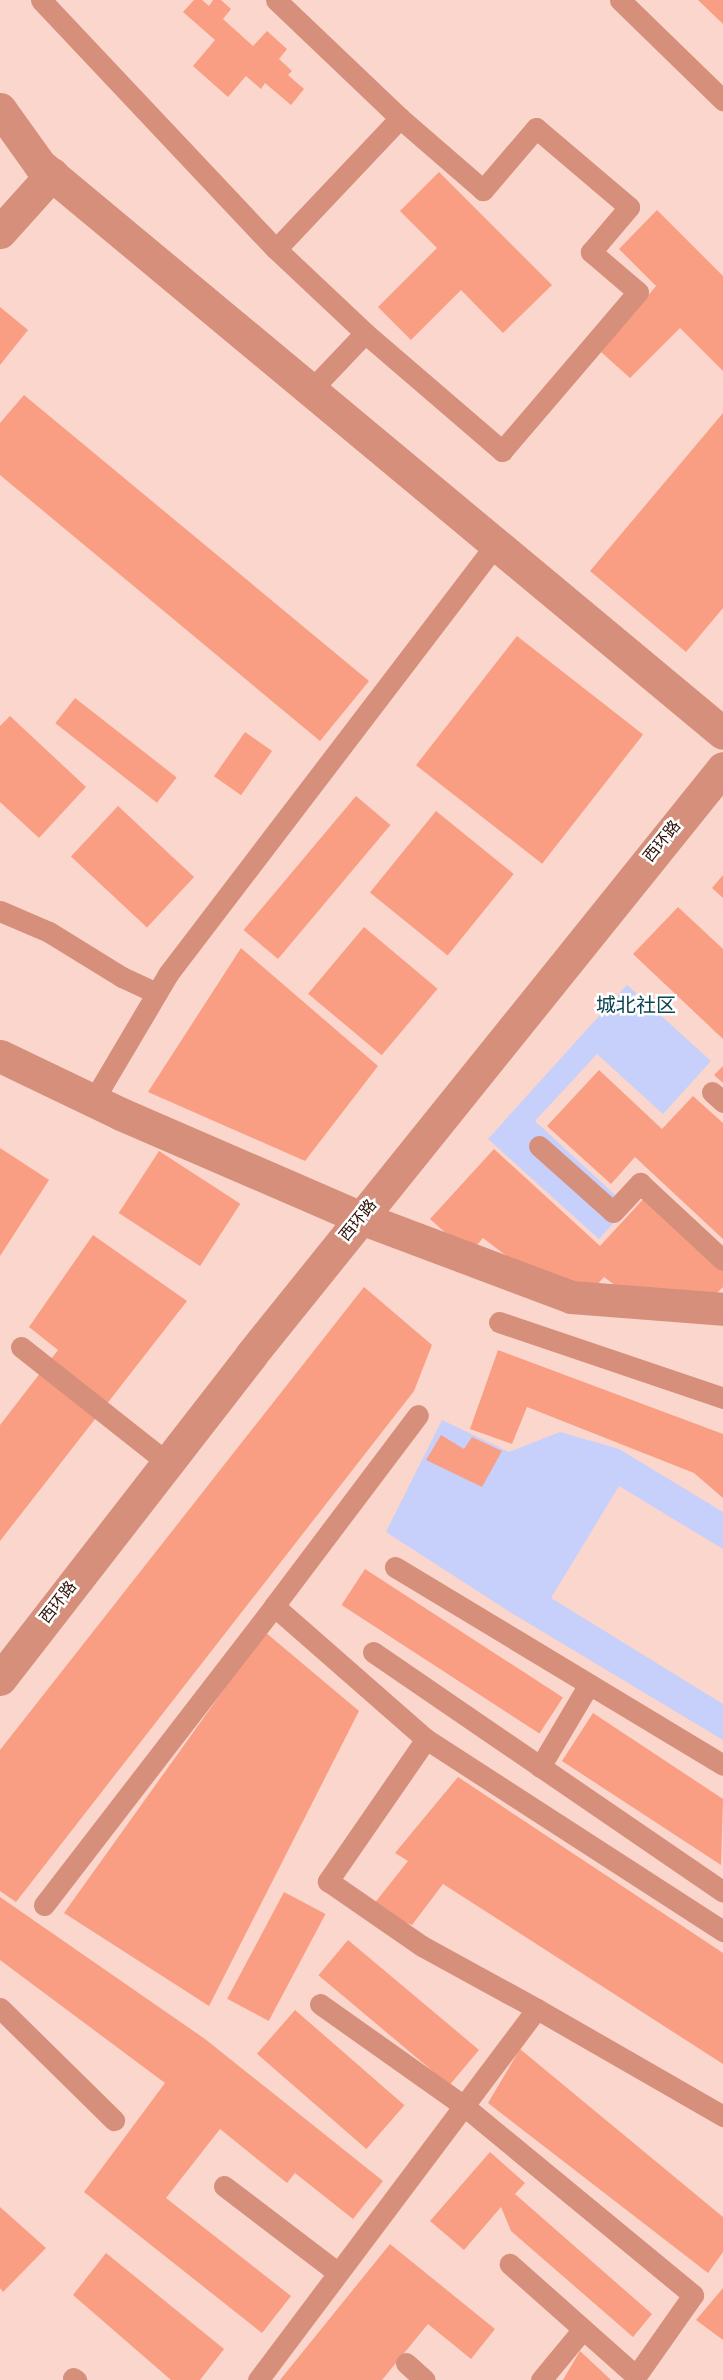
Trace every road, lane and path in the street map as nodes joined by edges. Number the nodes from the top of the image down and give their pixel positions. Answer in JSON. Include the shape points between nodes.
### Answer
{"nodes":[{"id":1,"x":41,"y":0,"type":"edge"},
{"id":2,"x":276,"y":0,"type":"edge"},
{"id":3,"x":620,"y":0,"type":"edge"},
{"id":4,"x":723,"y":100,"type":"edge"},
{"id":5,"x":0,"y":109,"type":"edge"},
{"id":6,"x":400,"y":118,"type":"junction"},
{"id":7,"x":52,"y":174,"type":"junction"},
{"id":8,"x":3,"y":224,"type":"edge"},
{"id":9,"x":276,"y":249,"type":"junction"},
{"id":10,"x":365,"y":333,"type":"junction"},
{"id":11,"x":311,"y":390,"type":"junction"},
{"id":12,"x":496,"y":544,"type":"junction"},
{"id":13,"x":723,"y":733,"type":"edge"},
{"id":14,"x":723,"y":768,"type":"edge"},
{"id":15,"x":0,"y":911,"type":"edge"},
{"id":16,"x":157,"y":993,"type":"junction"},
{"id":17,"x":0,"y":1056,"type":"edge"},
{"id":18,"x":93,"y":1101,"type":"junction"},
{"id":19,"x":539,"y":1146,"type":"dead end"},
{"id":20,"x":361,"y":1218,"type":"junction"},
{"id":21,"x":723,"y":1260,"type":"edge"},
{"id":22,"x":723,"y":1309,"type":"edge"},
{"id":23,"x":499,"y":1322,"type":"dead end"},
{"id":24,"x":21,"y":1347,"type":"dead end"},
{"id":25,"x":723,"y":1398,"type":"edge"},
{"id":26,"x":418,"y":1415,"type":"dead end"},
{"id":27,"x":168,"y":1463,"type":"junction"},
{"id":28,"x":395,"y":1567,"type":"dead end"},
{"id":29,"x":274,"y":1606,"type":"junction"},
{"id":30,"x":373,"y":1652,"type":"dead end"},
{"id":31,"x":0,"y":1679,"type":"edge"},
{"id":32,"x":589,"y":1684,"type":"junction"},
{"id":33,"x":426,"y":1739,"type":"junction"},
{"id":34,"x":723,"y":1765,"type":"edge"},
{"id":35,"x":540,"y":1767,"type":"junction"},
{"id":36,"x":723,"y":1892,"type":"edge"},
{"id":37,"x":44,"y":1905,"type":"dead end"},
{"id":38,"x":723,"y":1931,"type":"edge"},
{"id":39,"x":320,"y":2004,"type":"dead end"},
{"id":40,"x":0,"y":2008,"type":"edge"},
{"id":41,"x":537,"y":2009,"type":"junction"},
{"id":42,"x":464,"y":2106,"type":"junction"},
{"id":43,"x":723,"y":2116,"type":"edge"},
{"id":44,"x":114,"y":2120,"type":"dead end"},
{"id":45,"x":224,"y":2186,"type":"dead end"},
{"id":46,"x":510,"y":2264,"type":"dead end"},
{"id":47,"x":338,"y":2273,"type":"junction"},
{"id":48,"x":583,"y":2330,"type":"junction"},
{"id":49,"x":406,"y":2363,"type":"dead end"},
{"id":50,"x":258,"y":2380,"type":"edge"},
{"id":51,"x":425,"y":2380,"type":"edge"},
{"id":52,"x":541,"y":2380,"type":"edge"}],
"edges":[{"from":1,"to":9,"type":"lane"},
{"from":2,"to":6,"type":"lane"},
{"from":3,"to":4,"type":"lane"},
{"from":5,"to":7,"type":"street","via":[[40,165]]},
{"from":6,"to":9,"type":"lane"},
{"from":6,"to":10,"type":"lane","via":[[483,190],[536,128],[628,207],[591,252],[638,292],[502,451]]},
{"from":7,"to":8,"type":"street"},
{"from":7,"to":11,"type":"street"},
{"from":9,"to":10,"type":"lane"},
{"from":10,"to":11,"type":"lane"},
{"from":11,"to":12,"type":"street"},
{"from":12,"to":13,"type":"street"},
{"from":12,"to":16,"type":"lane"},
{"from":14,"to":20,"type":"street","name":"西环路"},
{"from":15,"to":16,"type":"lane","via":[[49,932],[122,977]]},
{"from":16,"to":18,"type":"lane"},
{"from":17,"to":18,"type":"street"},
{"from":18,"to":20,"type":"street"},
{"from":19,"to":21,"type":"lane","via":[[614,1212],[640,1183]]},
{"from":20,"to":22,"type":"street","via":[[571,1297]]},
{"from":20,"to":27,"type":"street","name":"西环路"},
{"from":23,"to":25,"type":"lane"},
{"from":24,"to":27,"type":"lane"},
{"from":26,"to":29,"type":"lane"},
{"from":27,"to":31,"type":"street","name":"西环路"},
{"from":28,"to":32,"type":"lane"},
{"from":29,"to":33,"type":"lane"},
{"from":29,"to":37,"type":"lane"},
{"from":30,"to":35,"type":"lane"},
{"from":32,"to":34,"type":"lane"},
{"from":32,"to":35,"type":"lane"},
{"from":33,"to":38,"type":"lane"},
{"from":33,"to":41,"type":"lane","via":[[328,1881],[422,1946]]},
{"from":35,"to":36,"type":"lane"},
{"from":39,"to":42,"type":"lane"},
{"from":40,"to":44,"type":"lane"},
{"from":41,"to":42,"type":"lane"},
{"from":41,"to":43,"type":"lane"},
{"from":42,"to":47,"type":"lane"},
{"from":42,"to":48,"type":"lane","via":[[693,2295],[636,2376]]},
{"from":45,"to":47,"type":"lane"},
{"from":46,"to":48,"type":"lane"},
{"from":47,"to":50,"type":"lane"},
{"from":48,"to":52,"type":"lane"},
{"from":49,"to":51,"type":"lane"}]}
